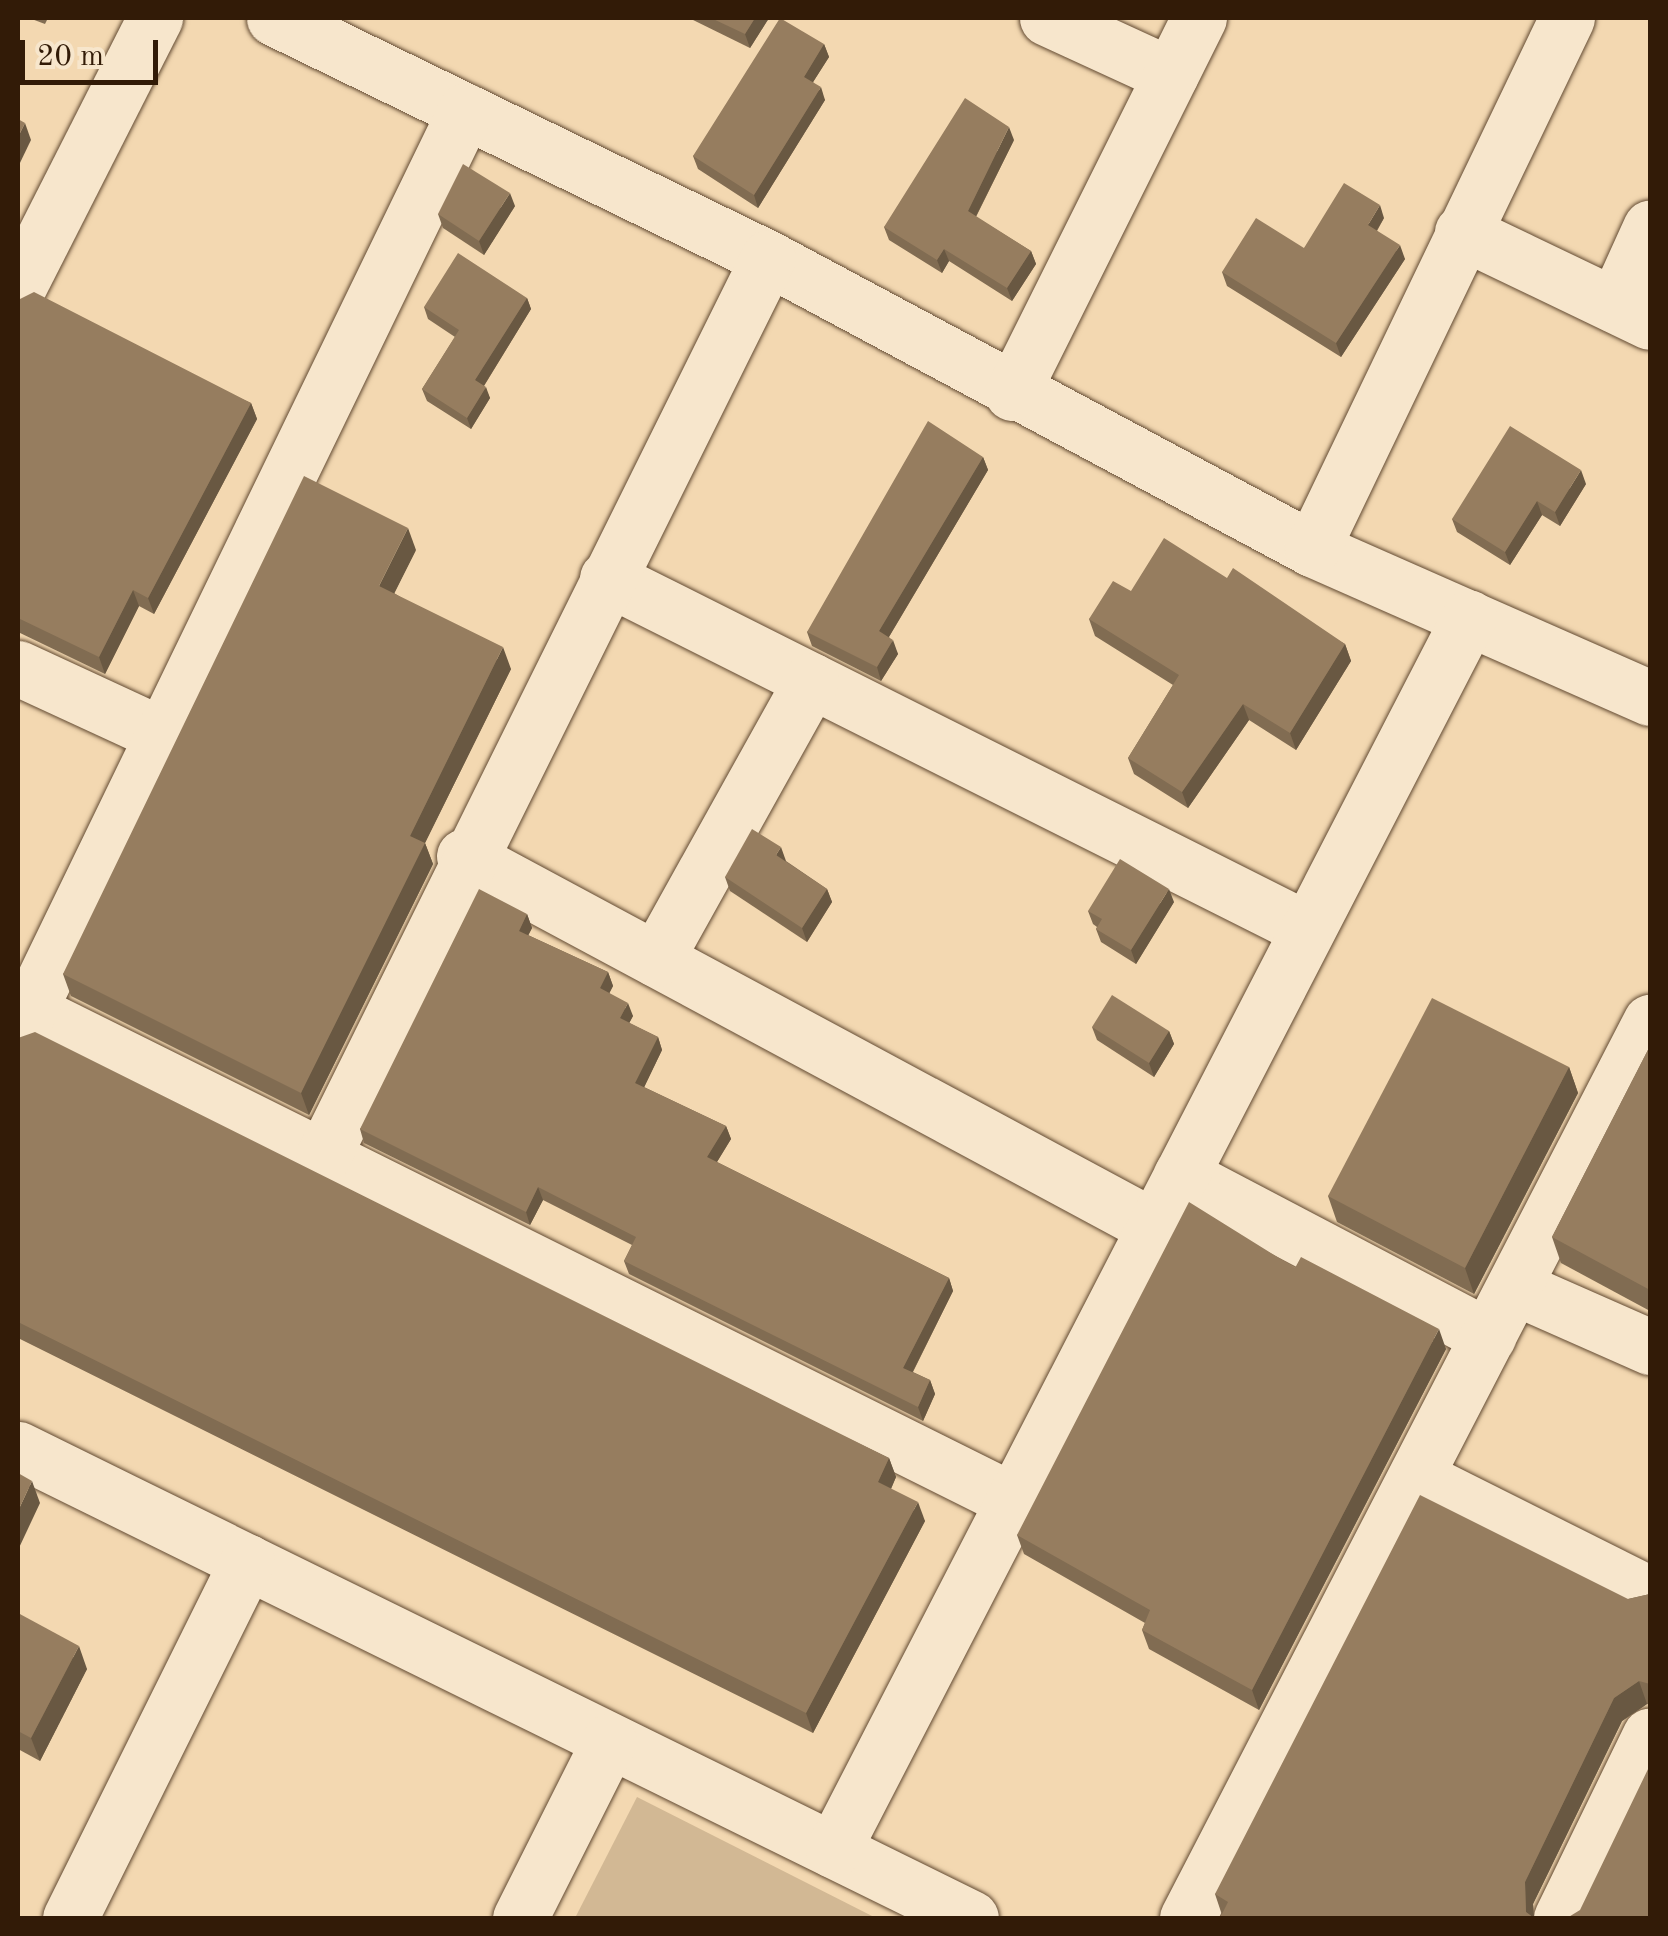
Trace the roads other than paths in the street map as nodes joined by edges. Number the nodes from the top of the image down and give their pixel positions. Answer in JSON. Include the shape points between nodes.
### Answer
{"nodes":[{"id":1,"x":155,"y":18,"type":"edge"},
{"id":2,"x":274,"y":18,"type":"edge"},
{"id":3,"x":1048,"y":18,"type":"edge"},
{"id":4,"x":1199,"y":18,"type":"edge"},
{"id":5,"x":1567,"y":18,"type":"edge"},
{"id":6,"x":1171,"y":75,"type":"junction"},
{"id":7,"x":465,"y":110,"type":"junction"},
{"id":8,"x":1650,"y":228,"type":"edge"},
{"id":9,"x":1462,"y":232,"type":"junction"},
{"id":10,"x":768,"y":258,"type":"junction"},
{"id":11,"x":18,"y":288,"type":"edge"},
{"id":12,"x":1633,"y":314,"type":"edge"},
{"id":13,"x":1012,"y":393,"type":"junction"},
{"id":14,"x":1312,"y":549,"type":"junction"},
{"id":15,"x":608,"y":578,"type":"junction"},
{"id":16,"x":1469,"y":617,"type":"junction"},
{"id":17,"x":18,"y":668,"type":"edge"},
{"id":18,"x":811,"y":680,"type":"junction"},
{"id":19,"x":1650,"y":698,"type":"edge"},
{"id":20,"x":163,"y":735,"type":"junction"},
{"id":21,"x":464,"y":856,"type":"junction"},
{"id":22,"x":1307,"y":929,"type":"junction"},
{"id":23,"x":656,"y":959,"type":"junction"},
{"id":24,"x":21,"y":1016,"type":"edge"},
{"id":25,"x":1650,"y":1022,"type":"edge"},
{"id":26,"x":323,"y":1156,"type":"junction"},
{"id":27,"x":1182,"y":1176,"type":"junction"},
{"id":28,"x":1160,"y":1230,"type":"junction"},
{"id":29,"x":1514,"y":1287,"type":"junction"},
{"id":30,"x":1488,"y":1336,"type":"junction"},
{"id":31,"x":1650,"y":1347,"type":"edge"},
{"id":32,"x":18,"y":1448,"type":"edge"},
{"id":33,"x":1416,"y":1476,"type":"junction"},
{"id":34,"x":1014,"y":1501,"type":"junction"},
{"id":35,"x":247,"y":1562,"type":"junction"},
{"id":36,"x":1650,"y":1594,"type":"edge"},
{"id":37,"x":1650,"y":1735,"type":"edge"},
{"id":38,"x":610,"y":1740,"type":"junction"},
{"id":39,"x":833,"y":1850,"type":"junction"},
{"id":40,"x":70,"y":1918,"type":"edge"},
{"id":41,"x":520,"y":1918,"type":"edge"},
{"id":42,"x":971,"y":1918,"type":"edge"},
{"id":43,"x":1187,"y":1918,"type":"edge"},
{"id":44,"x":1561,"y":1918,"type":"edge"}],
"edges":[{"from":1,"to":11,"type":"street"},
{"from":2,"to":7,"type":"street"},
{"from":3,"to":6,"type":"street"},
{"from":4,"to":6,"type":"street"},
{"from":5,"to":9,"type":"street"},
{"from":6,"to":13,"type":"street"},
{"from":7,"to":10,"type":"street"},
{"from":7,"to":20,"type":"street"},
{"from":8,"to":12,"type":"street"},
{"from":9,"to":12,"type":"street"},
{"from":9,"to":14,"type":"street"},
{"from":10,"to":13,"type":"street"},
{"from":10,"to":15,"type":"street"},
{"from":13,"to":14,"type":"street"},
{"from":14,"to":16,"type":"street"},
{"from":15,"to":18,"type":"street"},
{"from":15,"to":21,"type":"street"},
{"from":16,"to":19,"type":"street"},
{"from":16,"to":22,"type":"street"},
{"from":17,"to":20,"type":"street"},
{"from":18,"to":22,"type":"street"},
{"from":18,"to":23,"type":"street"},
{"from":20,"to":24,"type":"street"},
{"from":21,"to":23,"type":"street"},
{"from":21,"to":26,"type":"street"},
{"from":22,"to":27,"type":"street"},
{"from":23,"to":28,"type":"street"},
{"from":24,"to":26,"type":"street"},
{"from":25,"to":29,"type":"street"},
{"from":26,"to":34,"type":"street"},
{"from":27,"to":28,"type":"street"},
{"from":27,"to":30,"type":"street"},
{"from":28,"to":34,"type":"street"},
{"from":29,"to":30,"type":"street"},
{"from":29,"to":31,"type":"street"},
{"from":30,"to":33,"type":"street"},
{"from":32,"to":35,"type":"street"},
{"from":33,"to":36,"type":"street"},
{"from":33,"to":43,"type":"street"},
{"from":34,"to":39,"type":"street"},
{"from":35,"to":38,"type":"street"},
{"from":35,"to":40,"type":"street"},
{"from":37,"to":44,"type":"street"},
{"from":38,"to":39,"type":"street"},
{"from":38,"to":41,"type":"street"},
{"from":39,"to":42,"type":"street"}]}
